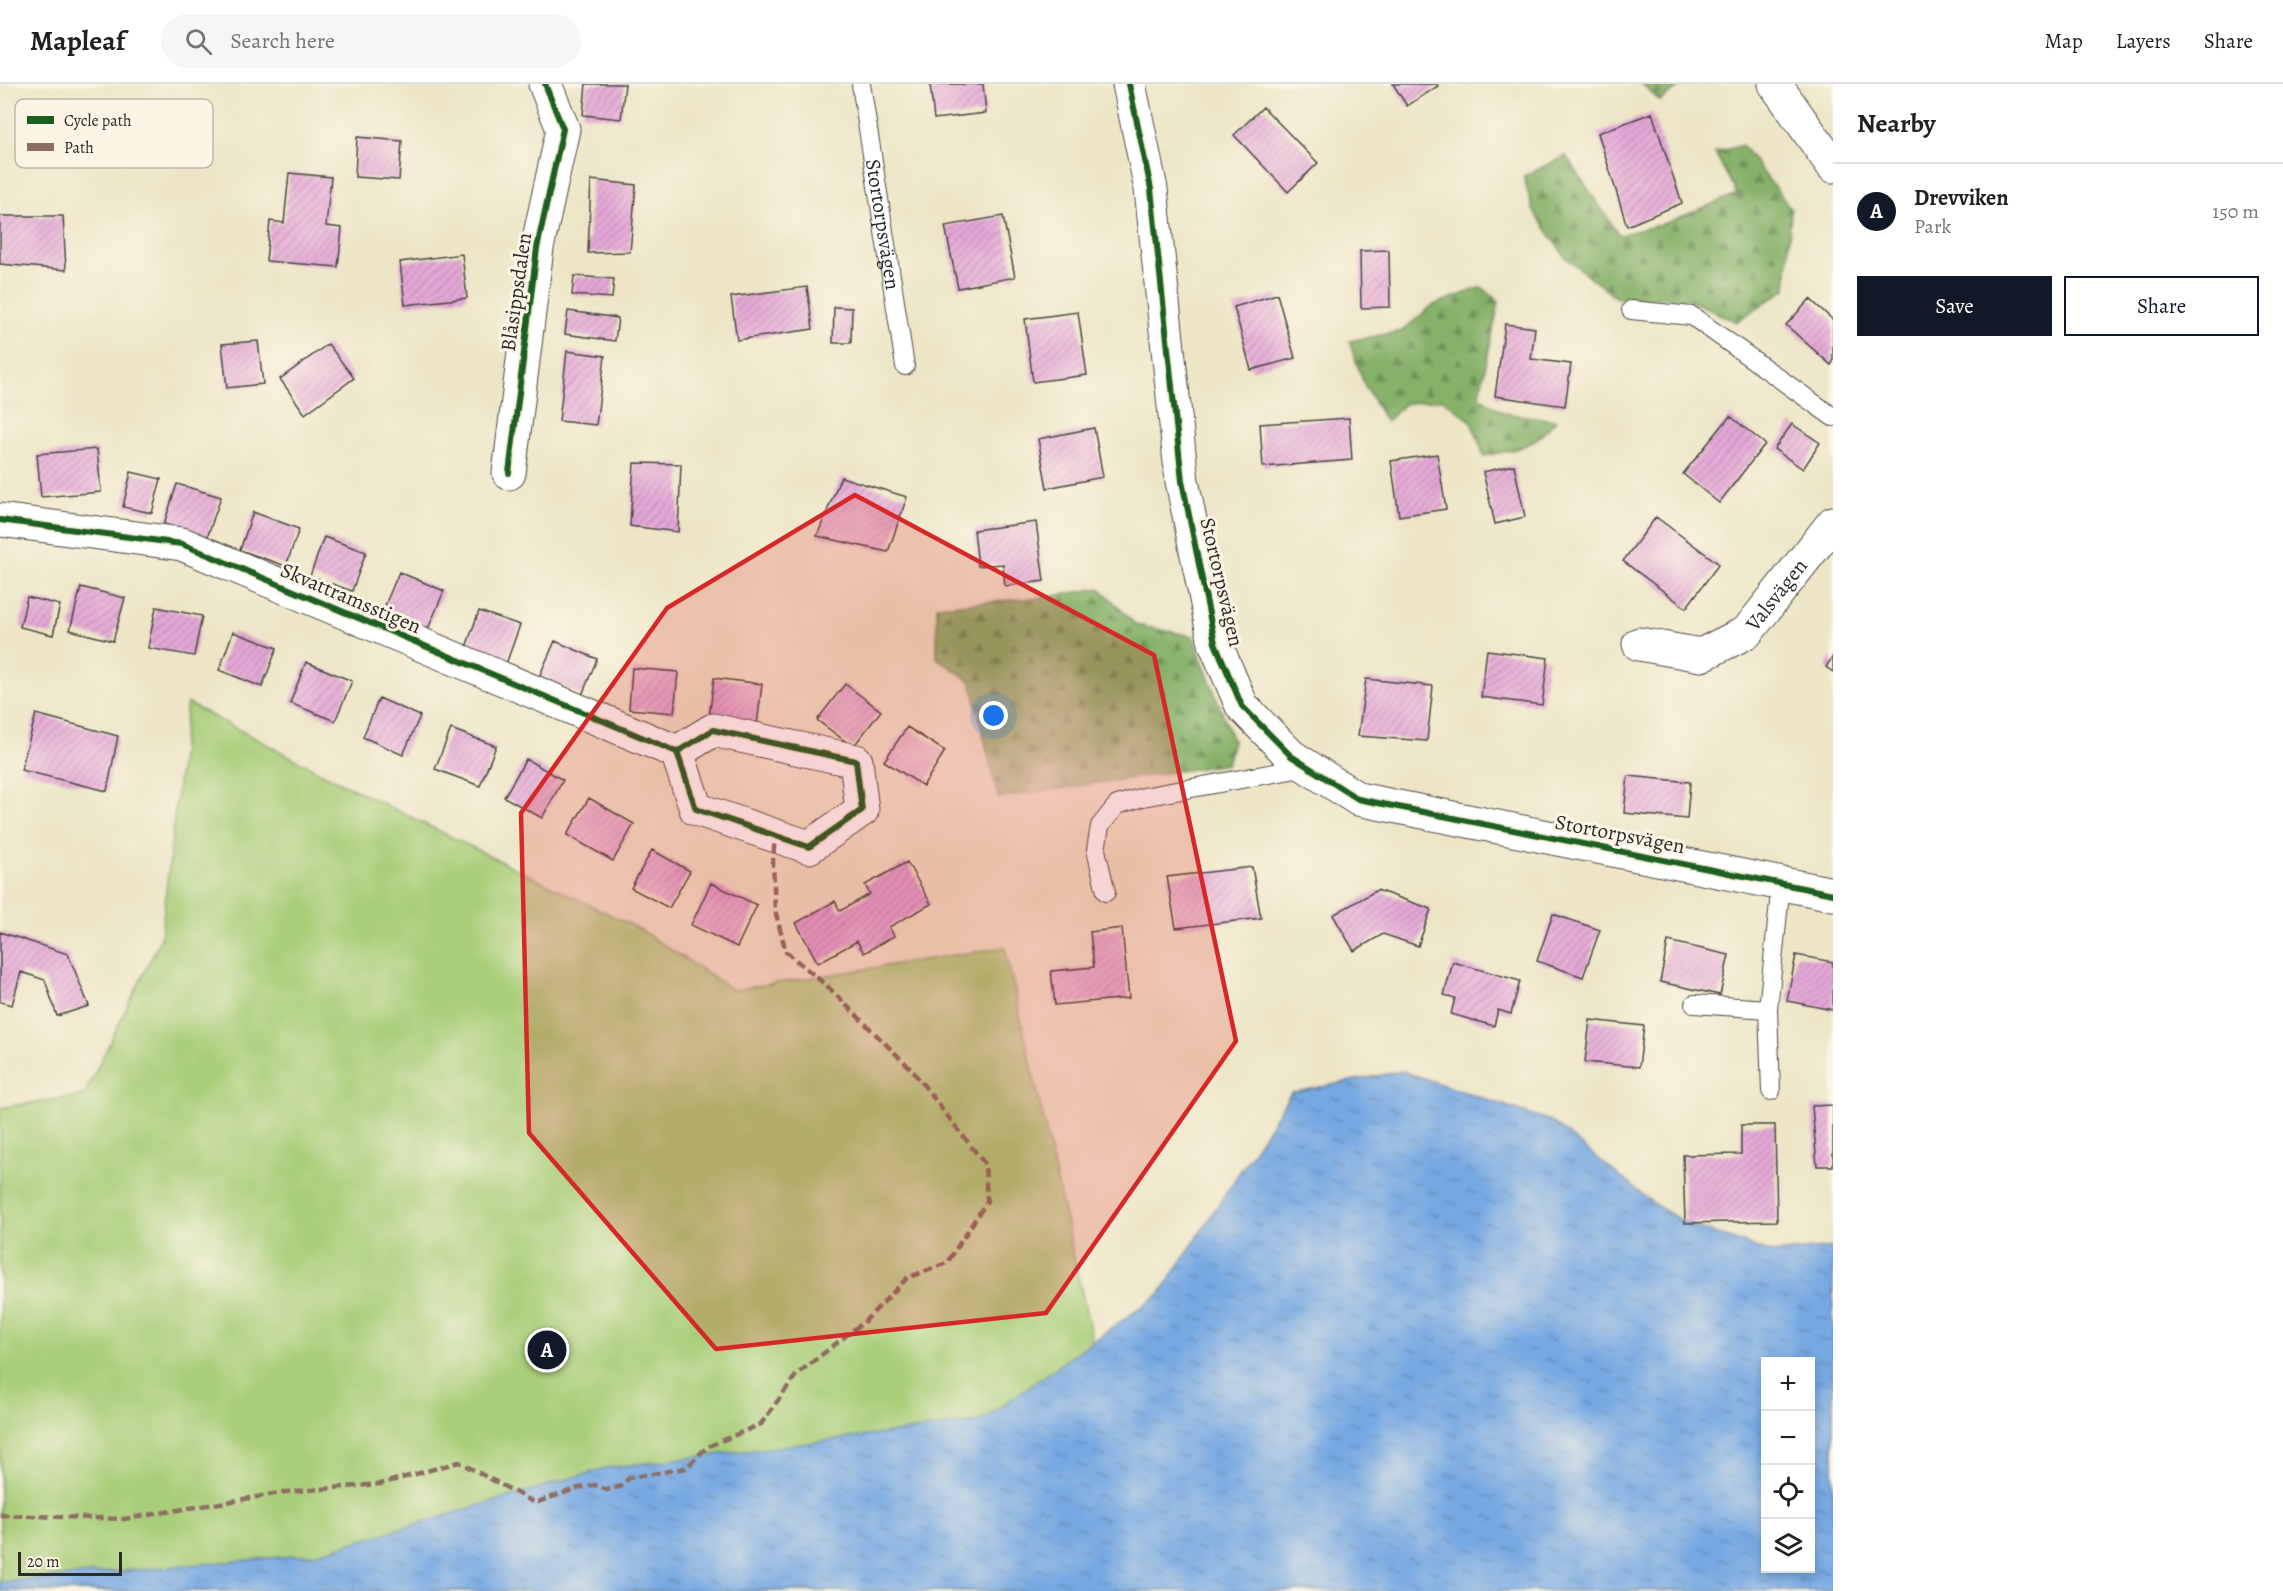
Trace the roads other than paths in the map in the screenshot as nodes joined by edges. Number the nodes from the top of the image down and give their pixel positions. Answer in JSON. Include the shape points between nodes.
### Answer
{"nodes":[{"id":1,"x":545,"y":84,"type":"edge"},
{"id":2,"x":861,"y":84,"type":"edge"},
{"id":3,"x":1128,"y":84,"type":"edge"},
{"id":4,"x":1775,"y":84,"type":"edge"},
{"id":5,"x":1833,"y":166,"type":"edge"},
{"id":6,"x":1631,"y":310,"type":"dead end"},
{"id":7,"x":905,"y":366,"type":"dead end"},
{"id":8,"x":1833,"y":417,"type":"edge"},
{"id":9,"x":509,"y":473,"type":"dead end"},
{"id":10,"x":0,"y":520,"type":"edge"},
{"id":11,"x":1833,"y":523,"type":"edge"},
{"id":12,"x":1639,"y":644,"type":"dead end"},
{"id":13,"x":676,"y":752,"type":"junction"},
{"id":14,"x":1307,"y":767,"type":"junction"},
{"id":15,"x":1780,"y":883,"type":"junction"},
{"id":16,"x":1106,"y":892,"type":"dead end"},
{"id":17,"x":1833,"y":894,"type":"edge"},
{"id":18,"x":1694,"y":1004,"type":"dead end"},
{"id":19,"x":1768,"y":1009,"type":"junction"},
{"id":20,"x":1771,"y":1091,"type":"dead end"}],
"edges":[{"from":1,"to":9,"type":"street","name":"Blåsippsdalen","via":[[563,129],[537,248]]},
{"from":2,"to":7,"type":"lane","name":"Stortorpsvägen"},
{"from":3,"to":14,"type":"street","name":"Stortorpsvägen","via":[[1151,189],[1182,481],[1215,643],[1242,706]]},
{"from":4,"to":5,"type":"street"},
{"from":6,"to":8,"type":"lane","via":[[1692,316]]},
{"from":10,"to":13,"type":"street","name":"Skvattramsstigen","via":[[182,544]]},
{"from":11,"to":12,"type":"street","name":"Valsvägen","via":[[1747,632],[1701,655]]},
{"from":13,"to":13,"type":"street","via":[[696,809],[809,846],[862,810],[856,762],[713,730]]},
{"from":14,"to":15,"type":"street","name":"Stortorpsvägen","via":[[1358,799]]},
{"from":14,"to":16,"type":"lane","via":[[1117,805],[1100,826],[1096,850]]},
{"from":15,"to":17,"type":"street","name":"Stortorpsvägen"},
{"from":15,"to":19,"type":"lane"},
{"from":18,"to":19,"type":"lane"},
{"from":19,"to":20,"type":"lane"}]}
